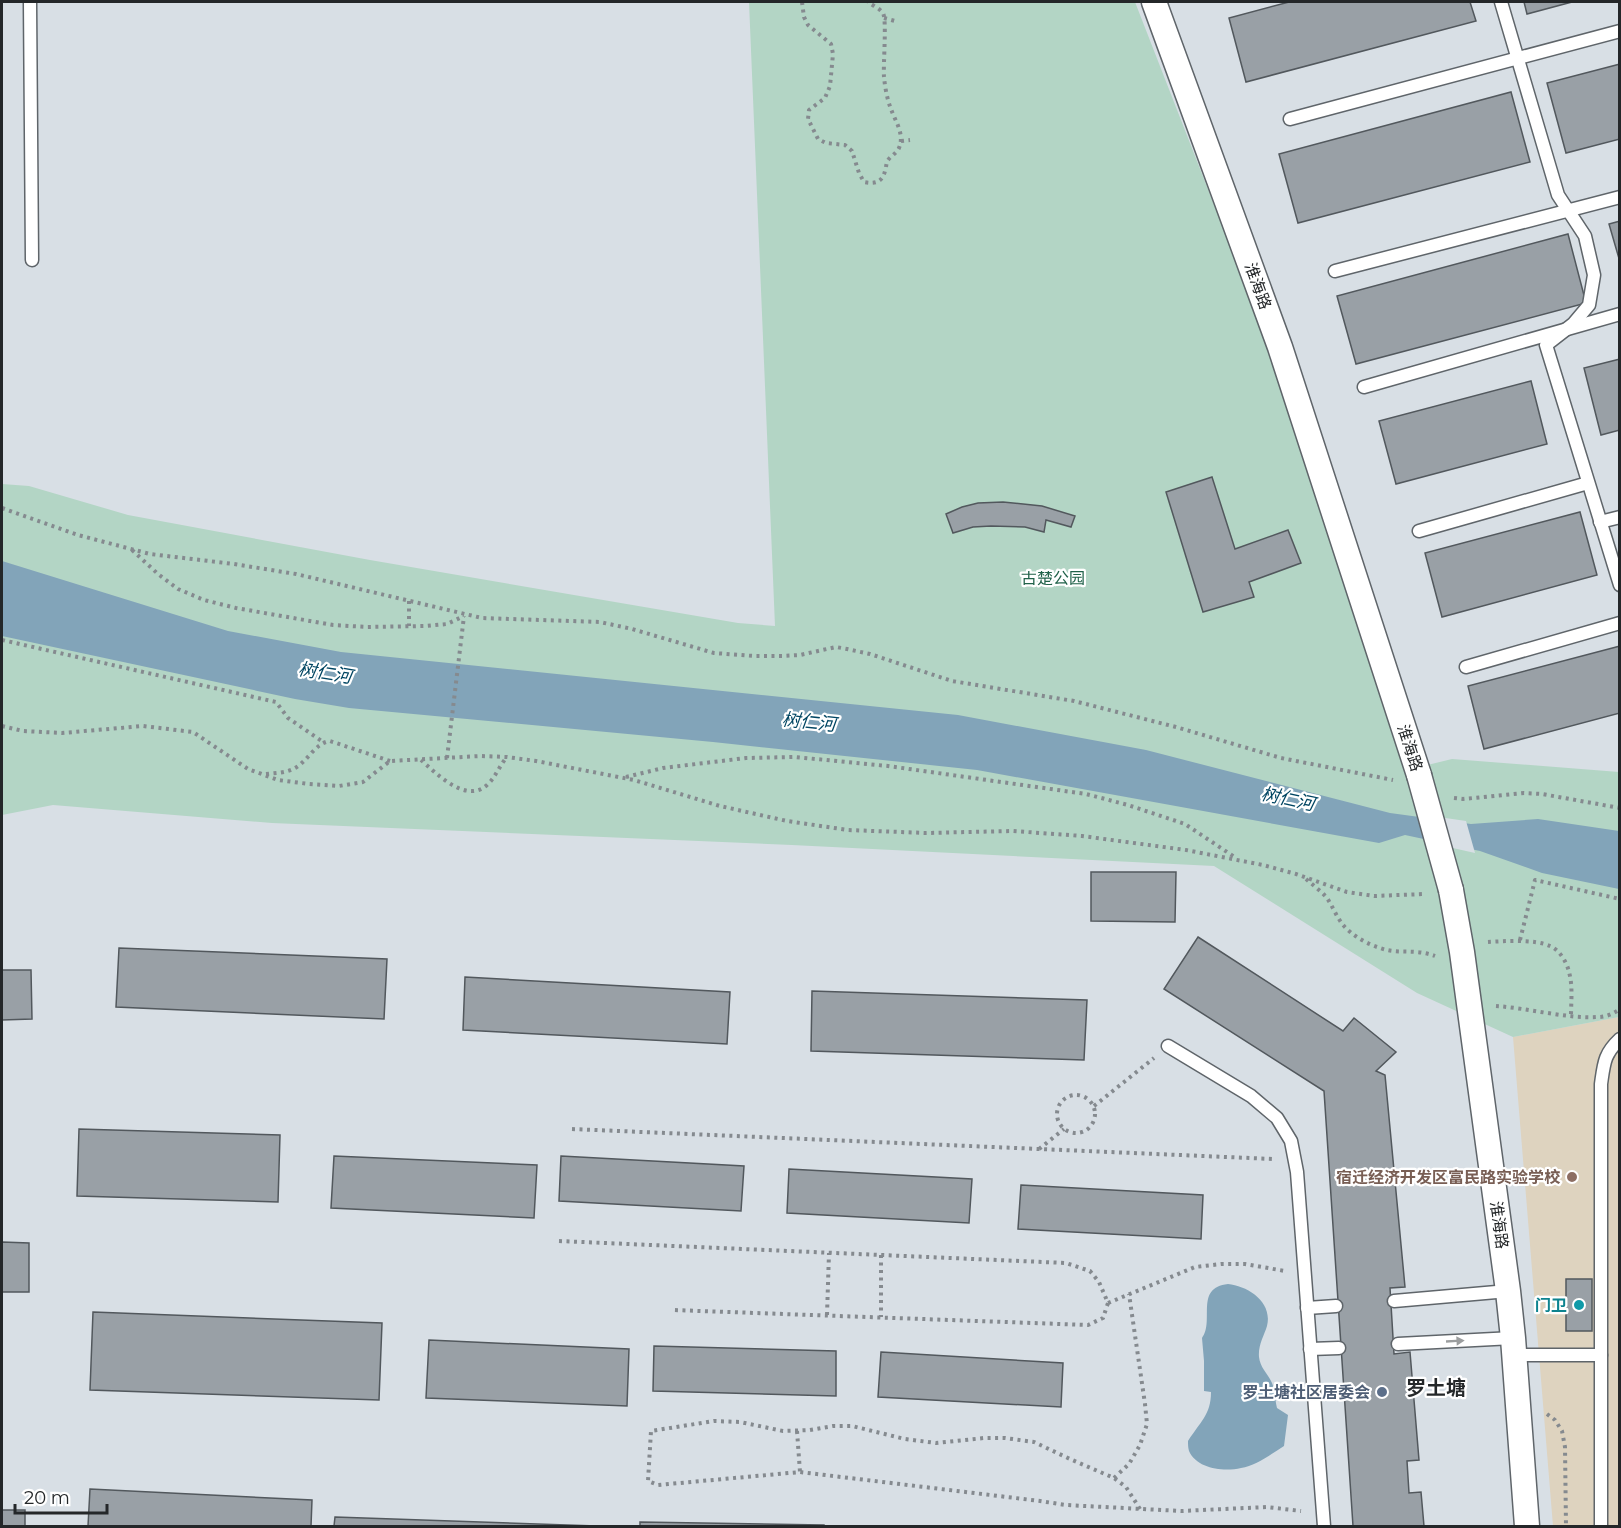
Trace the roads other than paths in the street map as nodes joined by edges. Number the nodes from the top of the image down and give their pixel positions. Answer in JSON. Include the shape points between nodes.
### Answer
{"nodes":[{"id":1,"x":30,"y":2,"type":"edge"},
{"id":2,"x":1154,"y":2,"type":"edge"},
{"id":3,"x":1501,"y":2,"type":"edge"},
{"id":4,"x":1620,"y":32,"type":"edge"},
{"id":5,"x":1518,"y":59,"type":"junction"},
{"id":6,"x":1290,"y":119,"type":"dead end"},
{"id":7,"x":1620,"y":197,"type":"edge"},
{"id":8,"x":1568,"y":209,"type":"junction"},
{"id":9,"x":32,"y":260,"type":"dead end"},
{"id":10,"x":1335,"y":271,"type":"dead end"},
{"id":11,"x":1620,"y":314,"type":"edge"},
{"id":12,"x":1567,"y":329,"type":"junction"},
{"id":13,"x":1364,"y":387,"type":"dead end"},
{"id":14,"x":1588,"y":483,"type":"junction"},
{"id":15,"x":1620,"y":517,"type":"edge"},
{"id":16,"x":1600,"y":522,"type":"junction"},
{"id":17,"x":1419,"y":531,"type":"dead end"},
{"id":18,"x":1620,"y":585,"type":"edge"},
{"id":19,"x":1620,"y":623,"type":"edge"},
{"id":20,"x":1466,"y":667,"type":"dead end"},
{"id":21,"x":1620,"y":1039,"type":"edge"},
{"id":22,"x":1168,"y":1046,"type":"road end"},
{"id":23,"x":1508,"y":1292,"type":"junction"},
{"id":24,"x":1394,"y":1300,"type":"dead end"},
{"id":25,"x":1336,"y":1306,"type":"dead end"},
{"id":26,"x":1307,"y":1308,"type":"junction"},
{"id":27,"x":1398,"y":1344,"type":"dead end"},
{"id":28,"x":1513,"y":1347,"type":"junction"},
{"id":29,"x":1339,"y":1348,"type":"dead end"},
{"id":30,"x":1310,"y":1349,"type":"junction"},
{"id":31,"x":1601,"y":1355,"type":"junction"},
{"id":32,"x":1324,"y":1527,"type":"edge"},
{"id":33,"x":1527,"y":1527,"type":"edge"},
{"id":34,"x":1601,"y":1527,"type":"edge"}],
"edges":[{"from":1,"to":9,"type":"lane"},
{"from":2,"to":23,"type":"street","name":"淮海路","bridge":true,"via":[[1280,347],[1419,775],[1451,892],[1461,950]]},
{"from":3,"to":5,"type":"lane"},
{"from":4,"to":5,"type":"lane"},
{"from":5,"to":6,"type":"lane"},
{"from":5,"to":8,"type":"lane","via":[[1558,195]]},
{"from":7,"to":8,"type":"lane"},
{"from":8,"to":10,"type":"lane"},
{"from":8,"to":12,"type":"lane","via":[[1585,236],[1594,275],[1589,305]]},
{"from":11,"to":12,"type":"lane"},
{"from":12,"to":13,"type":"lane"},
{"from":12,"to":14,"type":"lane","via":[[1546,345]]},
{"from":14,"to":16,"type":"lane"},
{"from":14,"to":17,"type":"lane"},
{"from":15,"to":16,"type":"lane"},
{"from":16,"to":18,"type":"lane"},
{"from":19,"to":20,"type":"lane"},
{"from":21,"to":31,"type":"lane","via":[[1609,1049],[1601,1084]]},
{"from":22,"to":26,"type":"lane","via":[[1251,1096],[1277,1118],[1291,1141],[1297,1172]]},
{"from":23,"to":24,"type":"lane"},
{"from":23,"to":28,"type":"street","name":"淮海路"},
{"from":25,"to":26,"type":"lane"},
{"from":26,"to":30,"type":"lane"},
{"from":27,"to":28,"type":"lane","one_way":true},
{"from":28,"to":31,"type":"lane"},
{"from":28,"to":33,"type":"street","name":"淮海路"},
{"from":29,"to":30,"type":"lane"},
{"from":30,"to":32,"type":"lane"},
{"from":31,"to":34,"type":"lane"}]}
